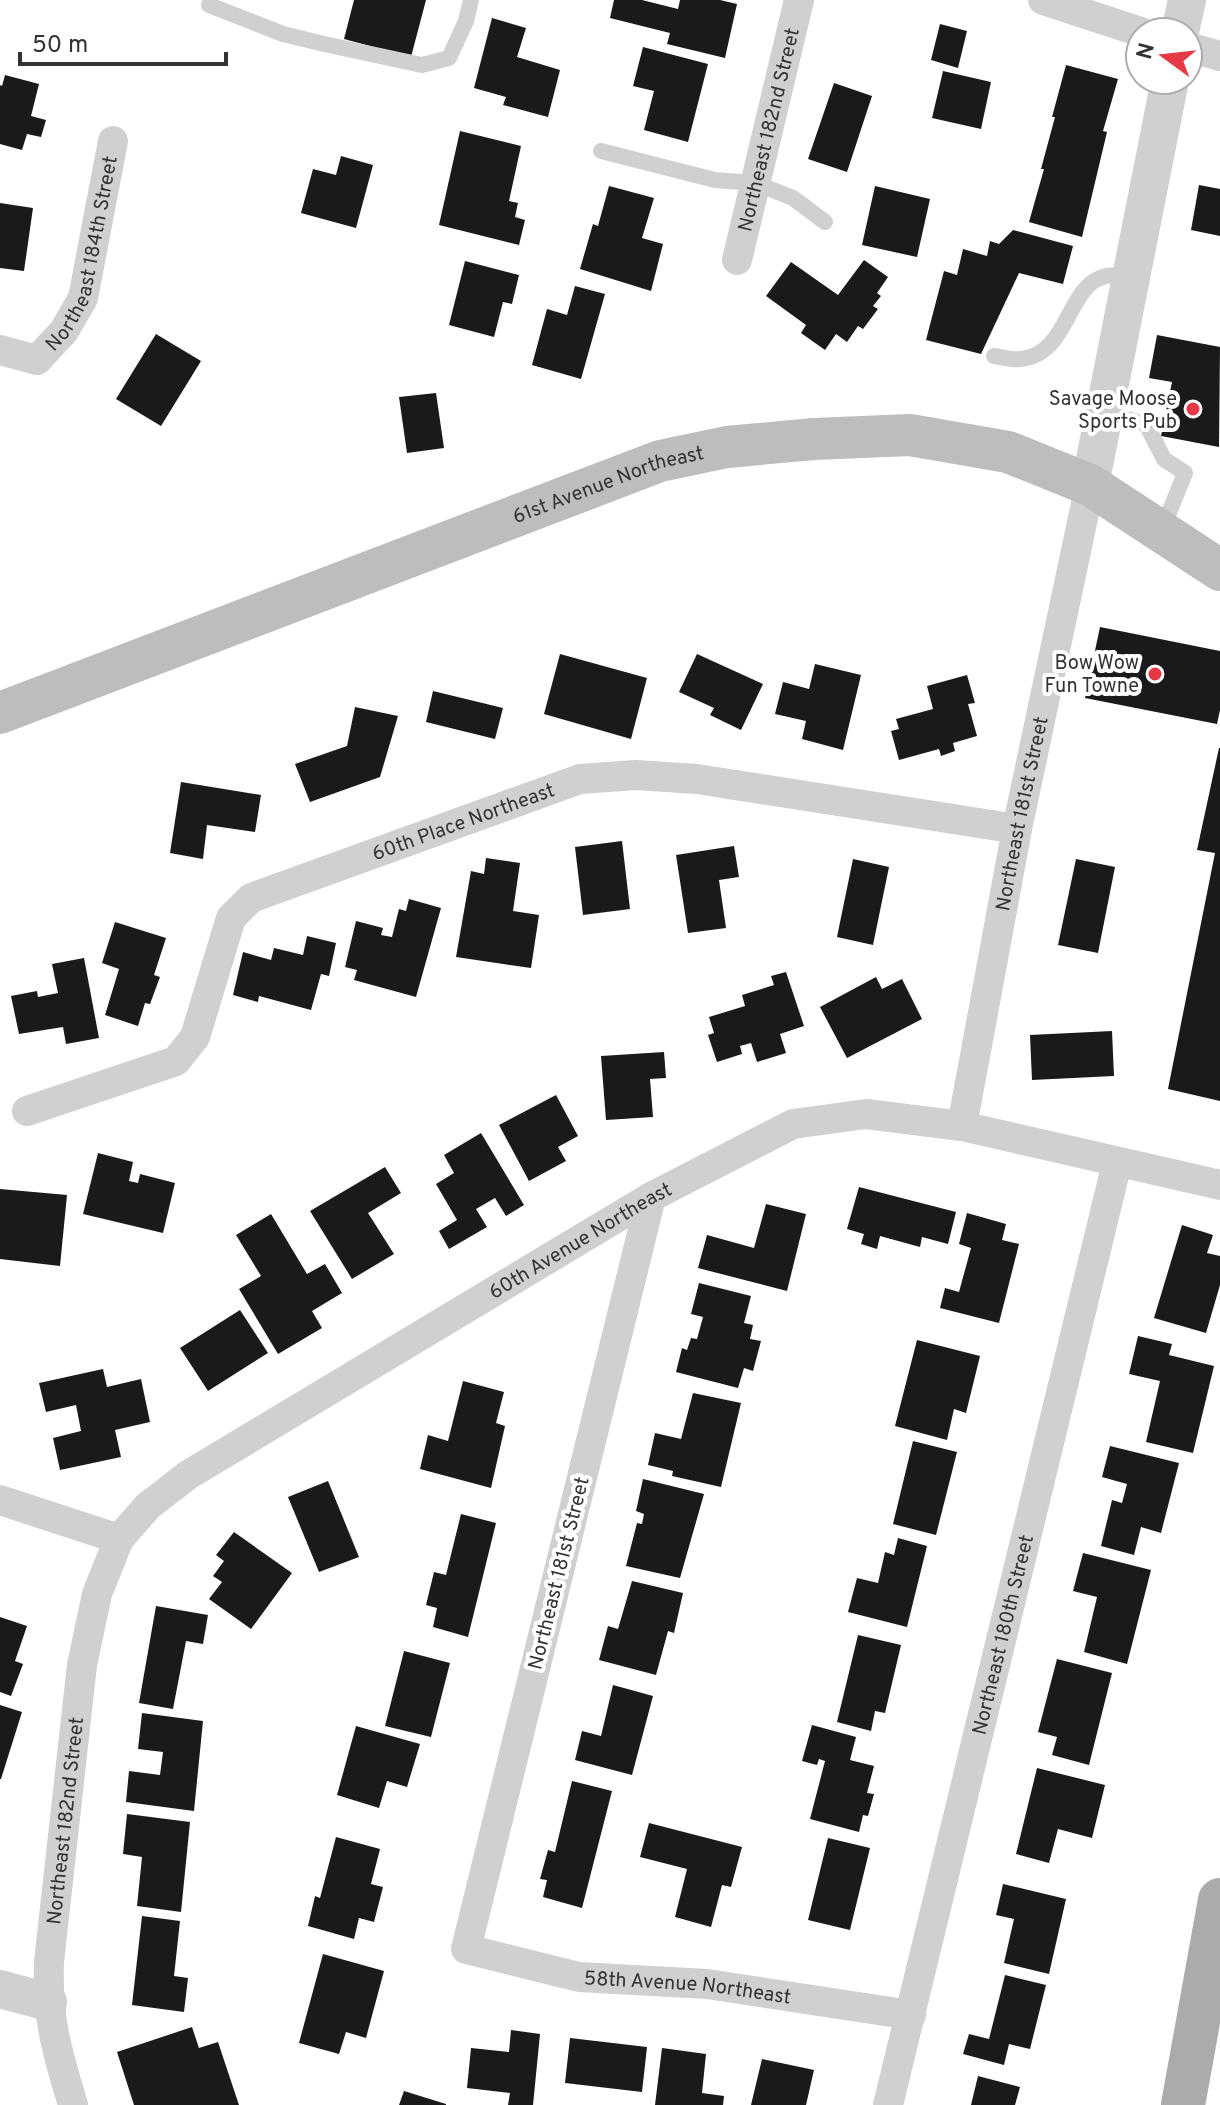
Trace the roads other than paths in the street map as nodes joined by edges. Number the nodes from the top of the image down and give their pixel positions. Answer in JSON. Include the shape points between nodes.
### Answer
{"nodes":[{"id":1,"x":471,"y":0,"type":"edge"},
{"id":2,"x":799,"y":0,"type":"edge"},
{"id":3,"x":1043,"y":0,"type":"edge"},
{"id":4,"x":209,"y":5,"type":"dead end"},
{"id":5,"x":1124,"y":26,"type":"edge"},
{"id":6,"x":1167,"y":96,"type":"edge"},
{"id":7,"x":113,"y":141,"type":"dead end"},
{"id":8,"x":601,"y":151,"type":"dead end"},
{"id":9,"x":755,"y":183,"type":"junction"},
{"id":10,"x":825,"y":222,"type":"dead end"},
{"id":11,"x":737,"y":260,"type":"dead end"},
{"id":12,"x":1131,"y":276,"type":"junction"},
{"id":13,"x":0,"y":350,"type":"edge"},
{"id":14,"x":994,"y":356,"type":"dead end"},
{"id":15,"x":1104,"y":413,"type":"junction"},
{"id":16,"x":1090,"y":485,"type":"junction"},
{"id":17,"x":1161,"y":531,"type":"junction"},
{"id":18,"x":1219,"y":567,"type":"edge"},
{"id":19,"x":0,"y":713,"type":"edge"},
{"id":20,"x":1017,"y":829,"type":"junction"},
{"id":21,"x":27,"y":1111,"type":"dead end"},
{"id":22,"x":962,"y":1126,"type":"junction"},
{"id":23,"x":1117,"y":1163,"type":"junction"},
{"id":24,"x":1220,"y":1185,"type":"edge"},
{"id":25,"x":651,"y":1197,"type":"junction"},
{"id":26,"x":0,"y":1500,"type":"edge"},
{"id":27,"x":119,"y":1539,"type":"junction"},
{"id":28,"x":1220,"y":1900,"type":"edge"},
{"id":29,"x":466,"y":1949,"type":"joint"},
{"id":30,"x":0,"y":1989,"type":"edge"},
{"id":31,"x":48,"y":2002,"type":"junction"},
{"id":32,"x":911,"y":2015,"type":"junction"},
{"id":33,"x":1220,"y":2058,"type":"edge"},
{"id":34,"x":73,"y":2105,"type":"edge"},
{"id":35,"x":888,"y":2105,"type":"edge"},
{"id":36,"x":1183,"y":2105,"type":"edge"},
{"id":37,"x":1213,"y":2105,"type":"edge"}],
"edges":[{"from":1,"to":4,"type":"lane","via":[[449,58],[422,65],[283,34]]},
{"from":2,"to":9,"type":"street","name":"Northeast 182nd Street"},
{"from":3,"to":5,"type":"street"},
{"from":6,"to":12,"type":"street","name":"Northeast 181st Street"},
{"from":7,"to":13,"type":"street","name":"Northeast 184th Street","via":[[83,298],[64,331],[37,360]]},
{"from":8,"to":9,"type":"lane","via":[[715,180]]},
{"from":9,"to":10,"type":"lane","via":[[793,198]]},
{"from":9,"to":11,"type":"street","name":"Northeast 182nd Street"},
{"from":12,"to":14,"type":"lane","via":[[1105,276],[1089,285],[1062,331],[1033,356]]},
{"from":12,"to":15,"type":"street","name":"Northeast 181st Street"},
{"from":15,"to":16,"type":"street","name":"Northeast 181st Street"},
{"from":15,"to":17,"type":"lane","via":[[1146,424],[1164,459],[1185,473]]},
{"from":16,"to":17,"type":"main road","name":"61st Avenue Northeast"},
{"from":16,"to":19,"type":"main road","name":"61st Avenue Northeast","via":[[1008,452],[910,435],[727,447],[660,461]]},
{"from":16,"to":20,"type":"street","name":"Northeast 181st Street"},
{"from":17,"to":18,"type":"main road","name":"61st Avenue Northeast"},
{"from":20,"to":21,"type":"street","name":"60th Place Northeast","via":[[697,779],[580,779],[251,898],[231,918],[195,1037],[176,1061]]},
{"from":20,"to":22,"type":"street","name":"Northeast 181st Street"},
{"from":22,"to":23,"type":"street","name":"60th Avenue Northeast"},
{"from":22,"to":25,"type":"street","name":"60th Avenue Northeast","via":[[866,1114],[793,1124]]},
{"from":23,"to":24,"type":"street","name":"60th Avenue Northeast"},
{"from":23,"to":32,"type":"street","name":"Northeast 180th Street"},
{"from":25,"to":27,"type":"street","name":"60th Avenue Northeast","via":[[188,1475],[148,1506]]},
{"from":25,"to":29,"type":"street","name":"Northeast 181st Street"},
{"from":26,"to":27,"type":"street"},
{"from":27,"to":31,"type":"street","name":"Northeast 182nd Street","via":[[97,1594],[82,1665]]},
{"from":28,"to":36,"type":"main road"},
{"from":29,"to":32,"type":"street","name":"58th Avenue Northeast","via":[[579,1977],[707,1984]]},
{"from":30,"to":31,"type":"street"},
{"from":31,"to":34,"type":"street","name":"Northeast 182nd Street"},
{"from":32,"to":35,"type":"street","name":"Northeast 180th Street"},
{"from":33,"to":37,"type":"main road"}]}
